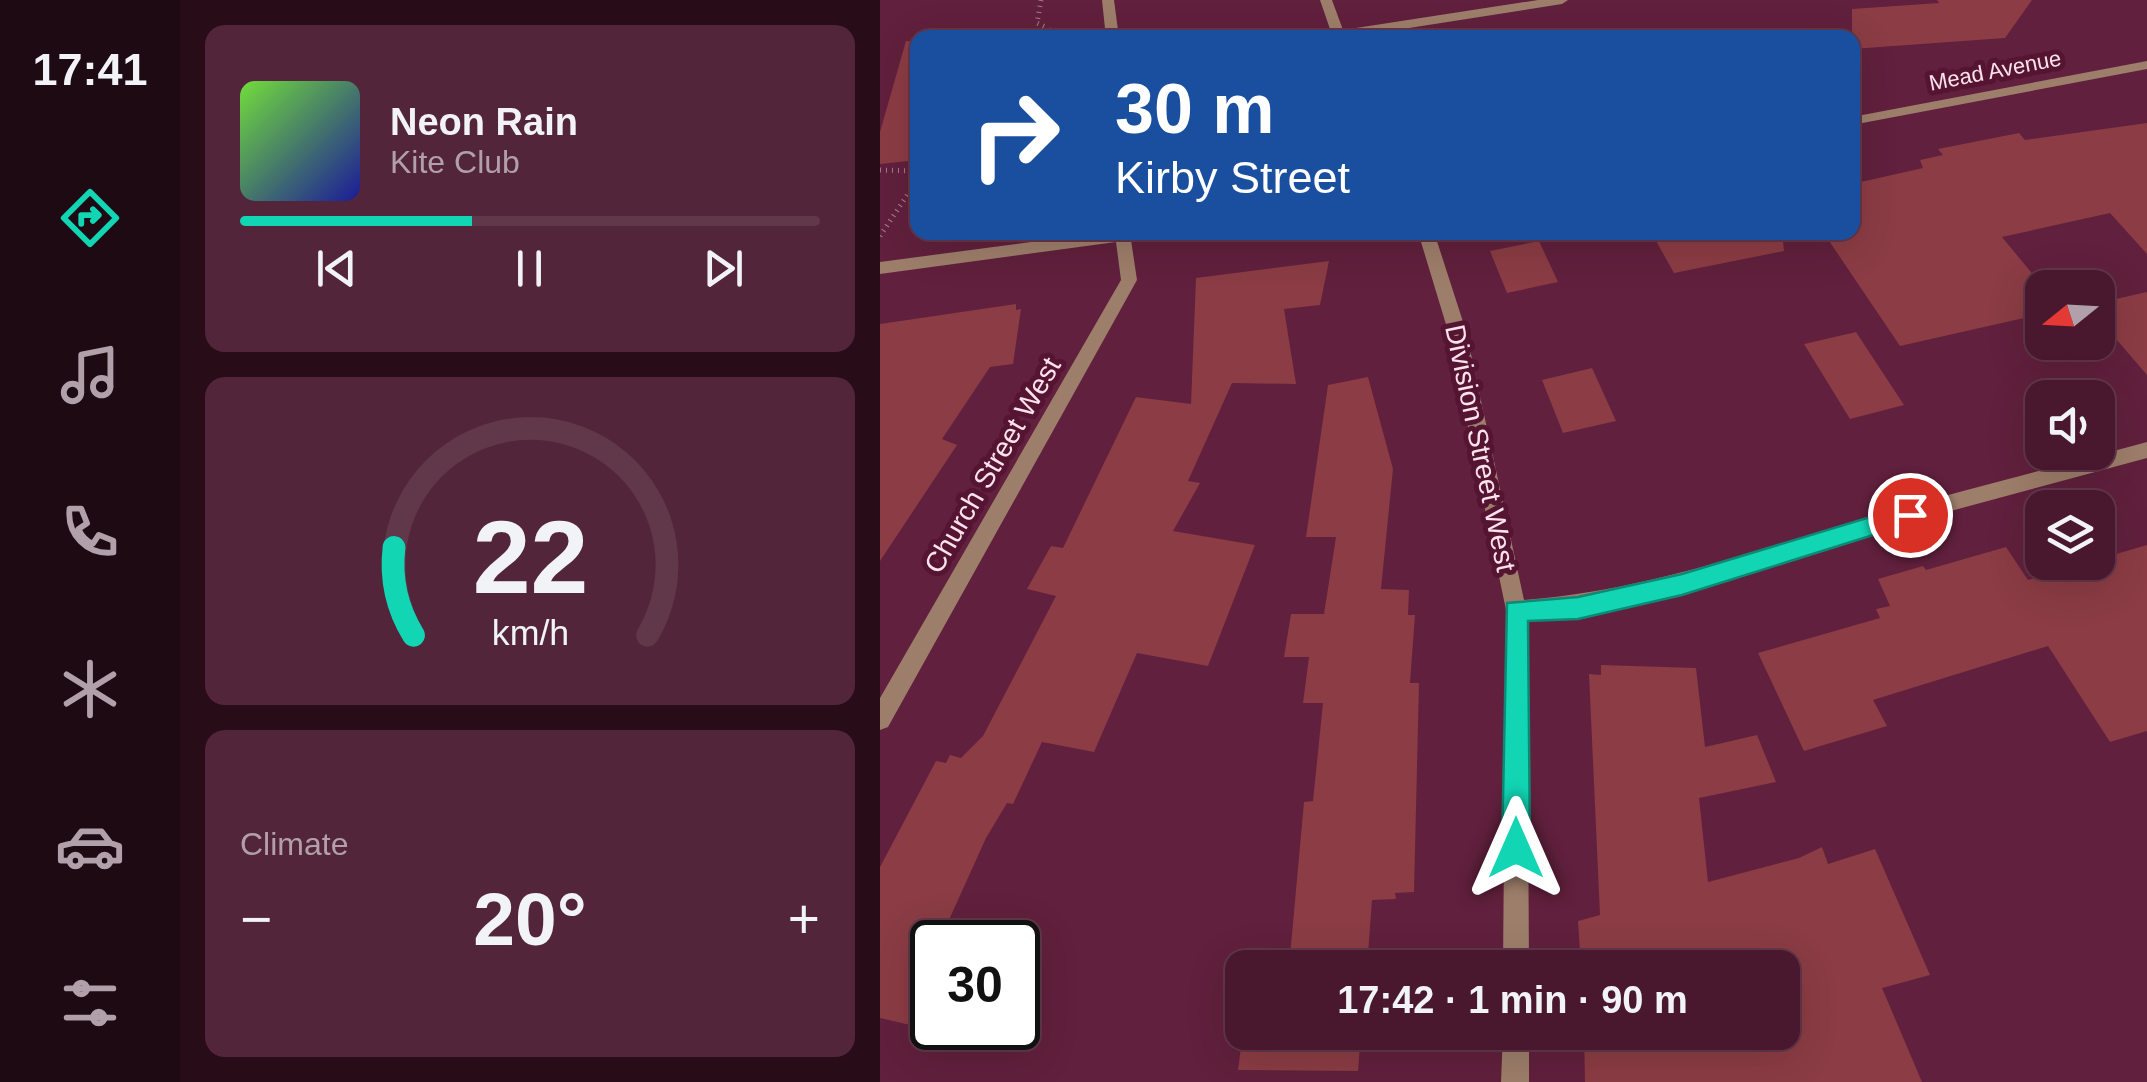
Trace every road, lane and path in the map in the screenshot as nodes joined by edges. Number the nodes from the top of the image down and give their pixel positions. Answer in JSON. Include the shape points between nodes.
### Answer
{"nodes":[{"id":1,"x":1041,"y":0,"type":"edge"},
{"id":2,"x":1108,"y":0,"type":"edge"},
{"id":3,"x":1326,"y":0,"type":"edge"},
{"id":4,"x":1562,"y":0,"type":"edge"},
{"id":5,"x":1524,"y":2,"type":"edge"},
{"id":6,"x":1469,"y":6,"type":"edge"},
{"id":7,"x":1049,"y":30,"type":"edge"},
{"id":8,"x":1111,"y":30,"type":"edge"},
{"id":9,"x":1337,"y":30,"type":"edge"},
{"id":10,"x":1357,"y":30,"type":"edge"},
{"id":11,"x":2147,"y":65,"type":"edge"},
{"id":12,"x":1860,"y":120,"type":"edge"},
{"id":13,"x":880,"y":170,"type":"edge"},
{"id":14,"x":910,"y":170,"type":"edge"},
{"id":15,"x":910,"y":191,"type":"edge"},
{"id":16,"x":880,"y":236,"type":"edge"},
{"id":17,"x":1079,"y":240,"type":"edge"},
{"id":18,"x":1123,"y":240,"type":"edge"},
{"id":19,"x":1429,"y":240,"type":"edge"},
{"id":20,"x":880,"y":268,"type":"edge"},
{"id":21,"x":2147,"y":450,"type":"edge"},
{"id":22,"x":1516,"y":610,"type":"junction"},
{"id":23,"x":880,"y":719,"type":"edge"},
{"id":24,"x":1516,"y":950,"type":"edge"},
{"id":25,"x":1516,"y":1050,"type":"edge"},
{"id":26,"x":1516,"y":1082,"type":"edge"}],
"edges":[{"from":1,"to":7,"type":"path","via":[[1037,23]]},
{"from":2,"to":8,"type":"street"},
{"from":3,"to":9,"type":"street"},
{"from":4,"to":5,"type":"street"},
{"from":5,"to":6,"type":"street"},
{"from":6,"to":10,"type":"street"},
{"from":11,"to":12,"type":"street","name":"Mead Avenue"},
{"from":13,"to":14,"type":"path"},
{"from":15,"to":16,"type":"path"},
{"from":17,"to":20,"type":"street"},
{"from":18,"to":23,"type":"street","name":"Church Street West","via":[[1128,280]]},
{"from":19,"to":22,"type":"street","name":"Division Street West","via":[[1458,331]]},
{"from":21,"to":22,"type":"street","via":[[1682,584],[1578,608]]},
{"from":22,"to":24,"type":"street","name":"Division Street West"},
{"from":25,"to":26,"type":"street"}]}
